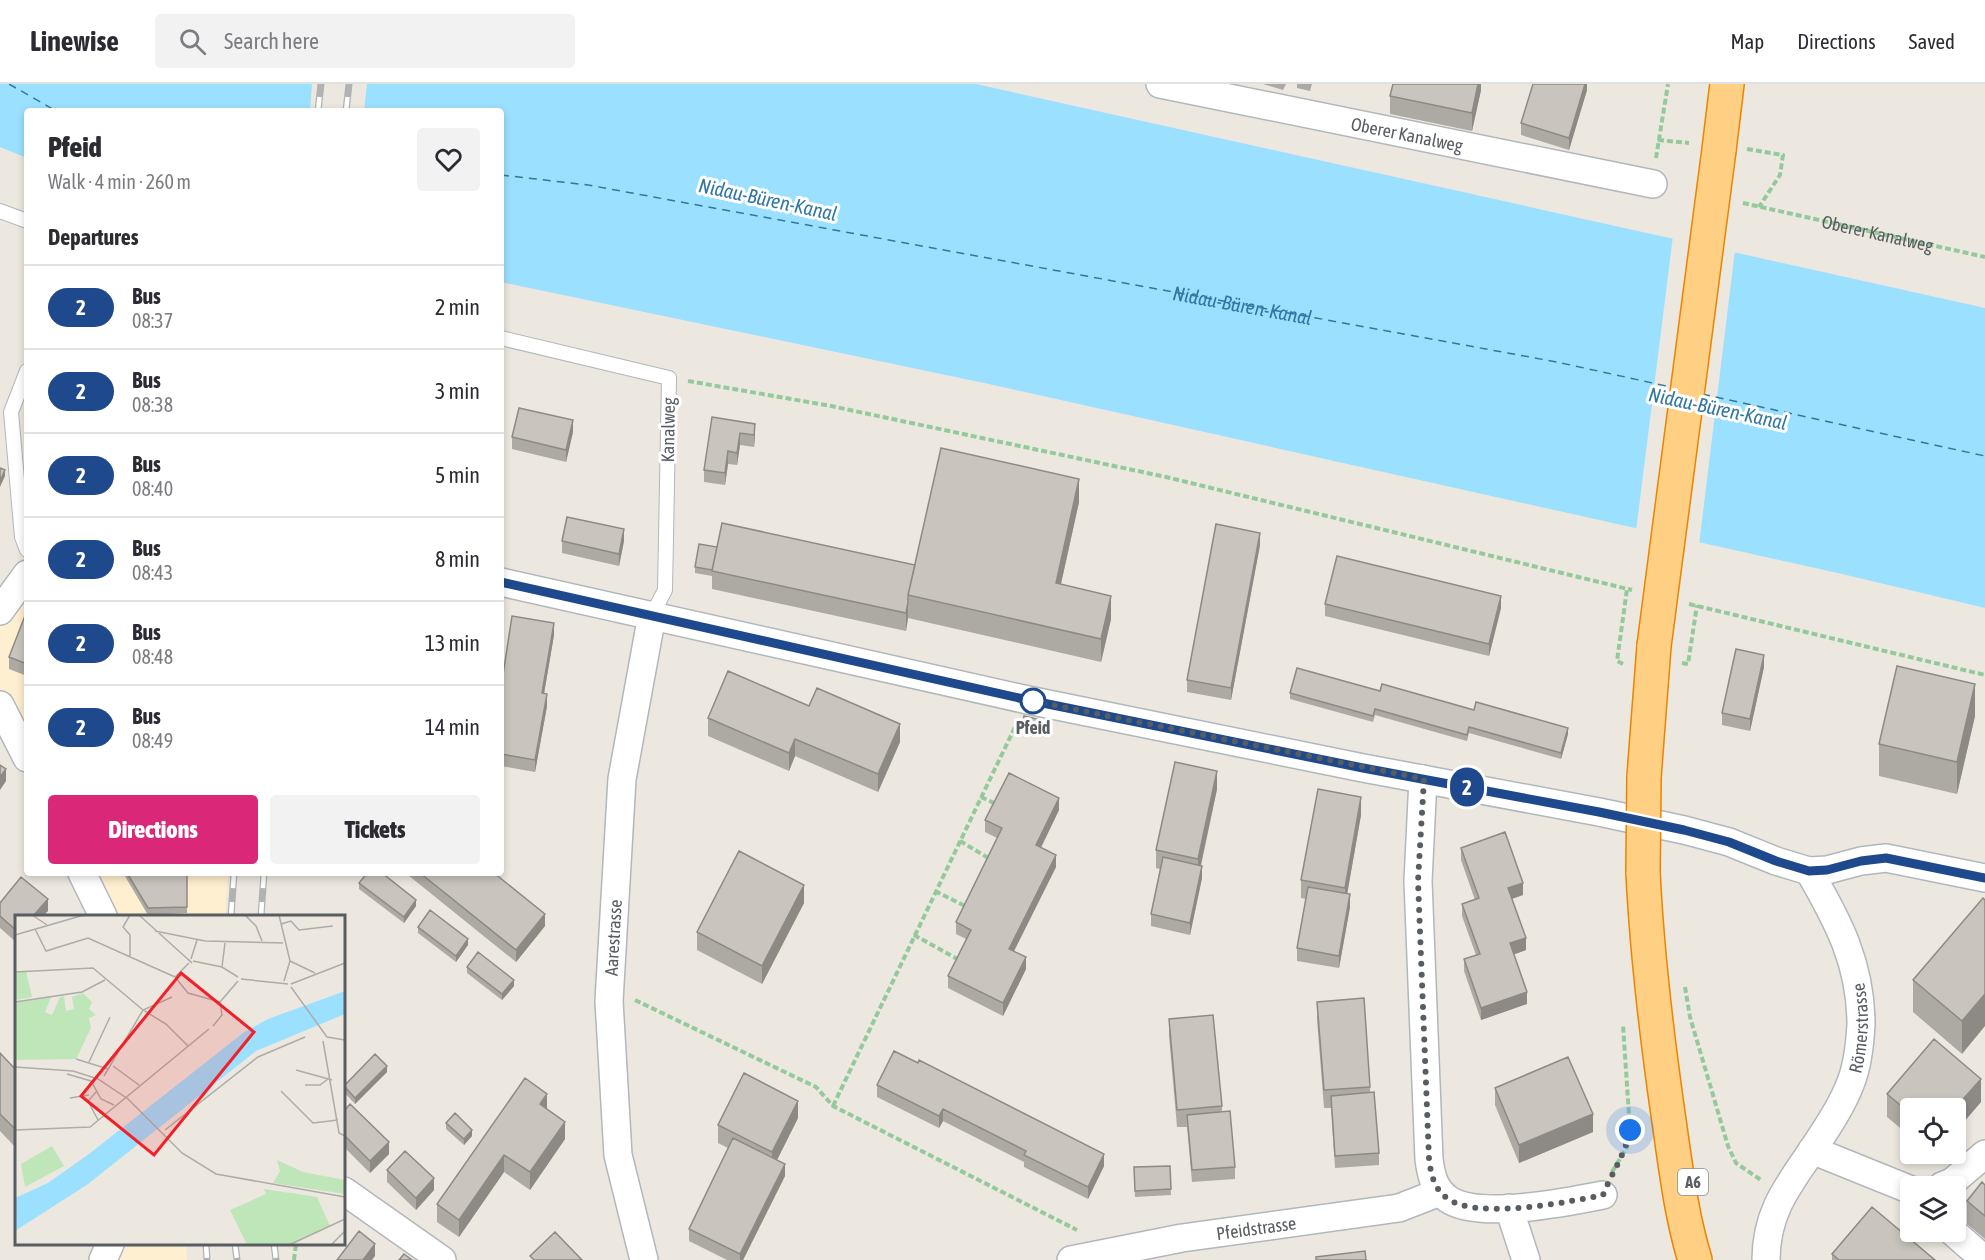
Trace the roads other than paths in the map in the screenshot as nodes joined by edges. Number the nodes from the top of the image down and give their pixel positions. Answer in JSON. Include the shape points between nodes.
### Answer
{"nodes":[{"id":1,"x":1160,"y":84,"type":"edge"},
{"id":2,"x":1727,"y":84,"type":"edge"},
{"id":3,"x":1653,"y":184,"type":"road end"},
{"id":4,"x":0,"y":211,"type":"edge"},
{"id":5,"x":24,"y":220,"type":"edge"},
{"id":6,"x":504,"y":339,"type":"edge"},
{"id":7,"x":24,"y":379,"type":"edge"},
{"id":8,"x":24,"y":542,"type":"edge"},
{"id":9,"x":24,"y":578,"type":"edge"},
{"id":10,"x":504,"y":583,"type":"edge"},
{"id":11,"x":0,"y":611,"type":"edge"},
{"id":12,"x":652,"y":615,"type":"junction"},
{"id":13,"x":0,"y":705,"type":"edge"},
{"id":14,"x":24,"y":752,"type":"edge"},
{"id":15,"x":1424,"y":779,"type":"junction"},
{"id":16,"x":1809,"y":871,"type":"junction"},
{"id":17,"x":83,"y":876,"type":"edge"},
{"id":18,"x":1985,"y":878,"type":"edge"},
{"id":19,"x":103,"y":915,"type":"edge"},
{"id":20,"x":1666,"y":1104,"type":"junction"},
{"id":21,"x":1812,"y":1150,"type":"junction"},
{"id":22,"x":1985,"y":1154,"type":"edge"},
{"id":23,"x":1959,"y":1176,"type":"edge"},
{"id":24,"x":1900,"y":1187,"type":"edge"},
{"id":25,"x":345,"y":1192,"type":"edge"},
{"id":26,"x":1440,"y":1192,"type":"junction"},
{"id":27,"x":1603,"y":1195,"type":"road end"},
{"id":28,"x":1509,"y":1208,"type":"junction"},
{"id":29,"x":1964,"y":1242,"type":"edge"},
{"id":30,"x":110,"y":1245,"type":"edge"},
{"id":31,"x":103,"y":1260,"type":"edge"},
{"id":32,"x":442,"y":1260,"type":"edge"},
{"id":33,"x":644,"y":1260,"type":"edge"},
{"id":34,"x":1071,"y":1260,"type":"edge"},
{"id":35,"x":1526,"y":1260,"type":"edge"},
{"id":36,"x":1695,"y":1260,"type":"edge"},
{"id":37,"x":1718,"y":1260,"type":"edge"},
{"id":38,"x":1766,"y":1260,"type":"edge"},
{"id":39,"x":1984,"y":1260,"type":"edge"}],
"edges":[{"from":1,"to":3,"type":"street","name":"Oberer Kanalweg"},
{"from":2,"to":20,"type":"highway","number":"A6","bridge":true,"via":[[1654,646],[1644,777],[1643,872],[1650,986]]},
{"from":4,"to":5,"type":"lane"},
{"from":6,"to":12,"type":"lane","name":"Kanalweg","via":[[669,378],[665,590]]},
{"from":7,"to":8,"type":"lane","via":[[11,412]]},
{"from":9,"to":11,"type":"street"},
{"from":10,"to":12,"type":"street"},
{"from":12,"to":15,"type":"street","via":[[1028,700]]},
{"from":12,"to":33,"type":"street","name":"Aarestrasse","via":[[622,779],[609,1001],[618,1155]]},
{"from":13,"to":14,"type":"street"},
{"from":15,"to":16,"type":"street","via":[[1684,830]]},
{"from":15,"to":26,"type":"street","via":[[1418,881],[1420,954],[1429,1159]]},
{"from":16,"to":18,"type":"street","via":[[1886,858]]},
{"from":16,"to":21,"type":"street","name":"Römerstrasse","via":[[1843,934],[1861,998],[1860,1042],[1852,1080]]},
{"from":17,"to":19,"type":"street"},
{"from":20,"to":36,"type":"highway","number":"A6","via":[[1684,1226]]},
{"from":20,"to":37,"type":"highway","number":"A6"},
{"from":21,"to":24,"type":"street"},
{"from":21,"to":38,"type":"street","name":"Römerstrasse","via":[[1782,1193],[1772,1218]]},
{"from":22,"to":23,"type":"street"},
{"from":25,"to":32,"type":"street"},
{"from":26,"to":28,"type":"street","via":[[1466,1207]]},
{"from":26,"to":34,"type":"street","name":"Pfeidstrasse","via":[[1399,1208],[1182,1238]]},
{"from":27,"to":28,"type":"street"},
{"from":28,"to":35,"type":"street"},
{"from":29,"to":39,"type":"street"},
{"from":30,"to":31,"type":"street"}]}
